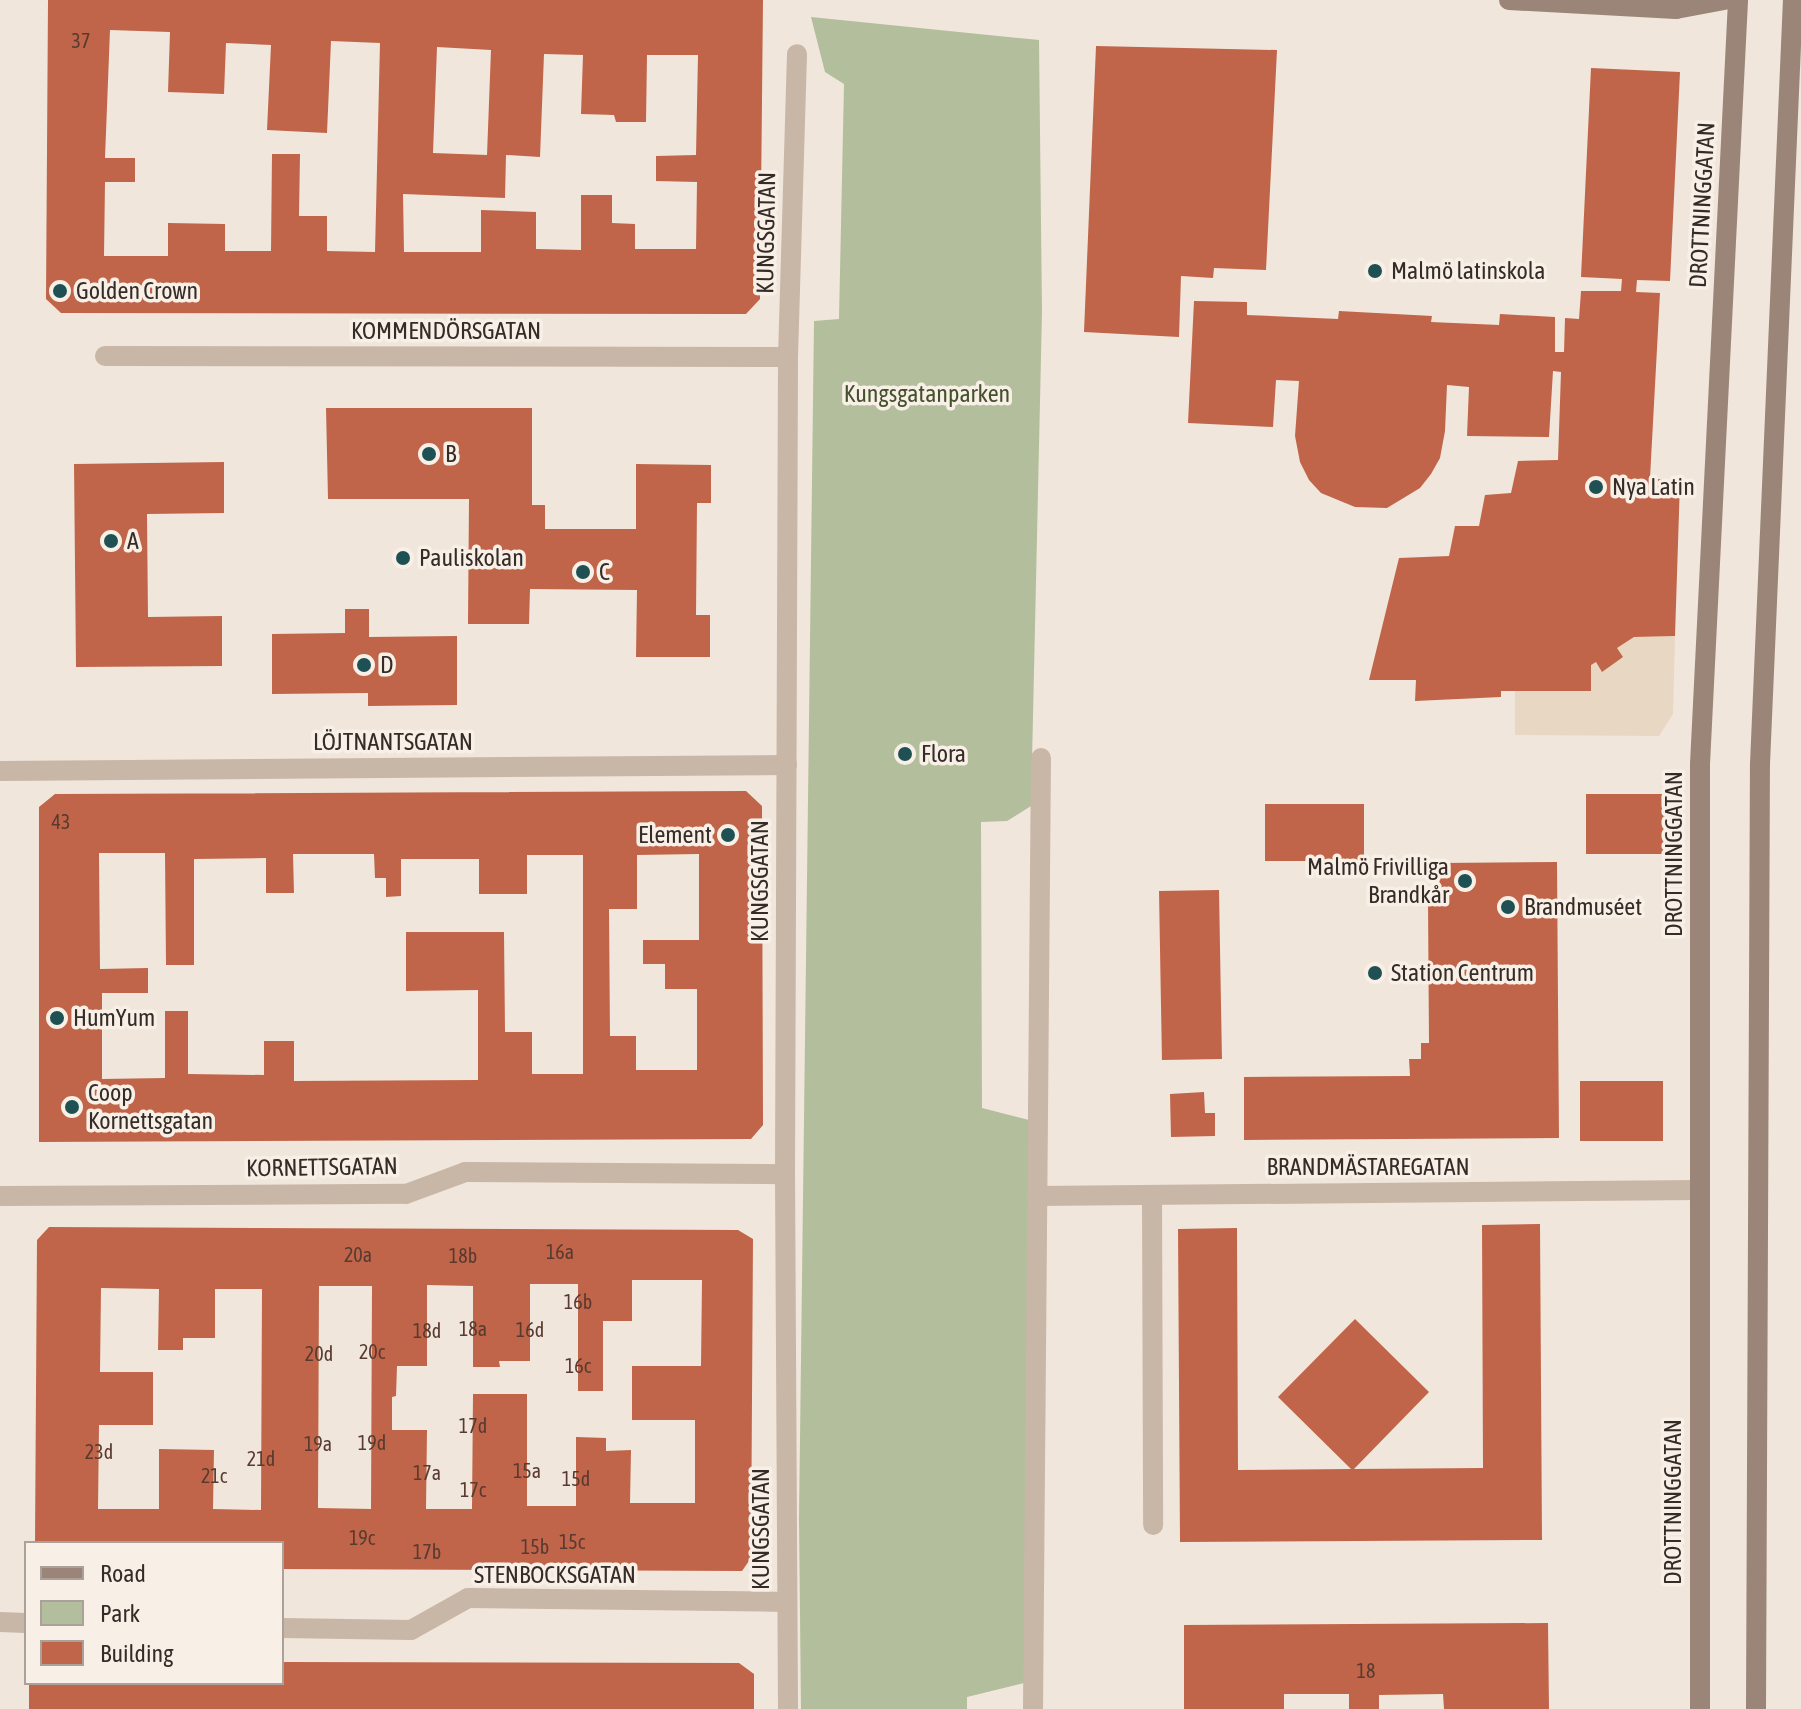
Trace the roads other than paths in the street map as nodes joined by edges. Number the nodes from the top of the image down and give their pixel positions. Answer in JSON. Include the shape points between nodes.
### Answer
{"nodes":[{"id":1,"x":1509,"y":0,"type":"edge"},
{"id":2,"x":1724,"y":0,"type":"edge"},
{"id":3,"x":1738,"y":0,"type":"edge"},
{"id":4,"x":1793,"y":0,"type":"edge"},
{"id":5,"x":797,"y":54,"type":"dead end"},
{"id":6,"x":105,"y":356,"type":"dead end"},
{"id":7,"x":788,"y":357,"type":"junction"},
{"id":8,"x":1041,"y":758,"type":"dead end"},
{"id":9,"x":787,"y":765,"type":"junction"},
{"id":10,"x":0,"y":771,"type":"edge"},
{"id":11,"x":785,"y":1174,"type":"junction"},
{"id":12,"x":1699,"y":1190,"type":"junction"},
{"id":13,"x":1152,"y":1195,"type":"junction"},
{"id":14,"x":0,"y":1196,"type":"edge"},
{"id":15,"x":1037,"y":1196,"type":"junction"},
{"id":16,"x":1153,"y":1525,"type":"dead end"},
{"id":17,"x":787,"y":1602,"type":"junction"},
{"id":18,"x":0,"y":1622,"type":"edge"},
{"id":19,"x":24,"y":1623,"type":"edge"},
{"id":20,"x":284,"y":1628,"type":"edge"},
{"id":21,"x":788,"y":1709,"type":"edge"},
{"id":22,"x":1033,"y":1709,"type":"edge"},
{"id":23,"x":1700,"y":1709,"type":"edge"},
{"id":24,"x":1756,"y":1709,"type":"edge"}],
"edges":[{"from":1,"to":2,"type":"main road","via":[[1676,9]]},
{"from":3,"to":12,"type":"main road","name":"DROTTNINGGATAN","via":[[1700,764]]},
{"from":4,"to":24,"type":"main road","via":[[1760,764]]},
{"from":5,"to":7,"type":"street","name":"KUNGSGATAN"},
{"from":6,"to":7,"type":"street","name":"KOMMENDÖRSGATAN"},
{"from":7,"to":9,"type":"street","name":"KUNGSGATAN"},
{"from":8,"to":15,"type":"street"},
{"from":9,"to":10,"type":"street","name":"LÖJTNANTSGATAN"},
{"from":9,"to":11,"type":"street","name":"KUNGSGATAN"},
{"from":11,"to":14,"type":"street","name":"KORNETTSGATAN","via":[[465,1172],[406,1194]]},
{"from":11,"to":17,"type":"street","name":"KUNGSGATAN"},
{"from":12,"to":13,"type":"street","name":"BRANDMÄSTAREGATAN"},
{"from":12,"to":23,"type":"main road","name":"DROTTNINGGATAN"},
{"from":13,"to":15,"type":"street","name":"BRANDMÄSTAREGATAN"},
{"from":13,"to":16,"type":"street"},
{"from":15,"to":22,"type":"street"},
{"from":17,"to":20,"type":"street","name":"STENBOCKSGATAN","via":[[468,1598],[411,1630]]},
{"from":17,"to":21,"type":"street","name":"KUNGSGATAN"},
{"from":18,"to":19,"type":"street"}]}
